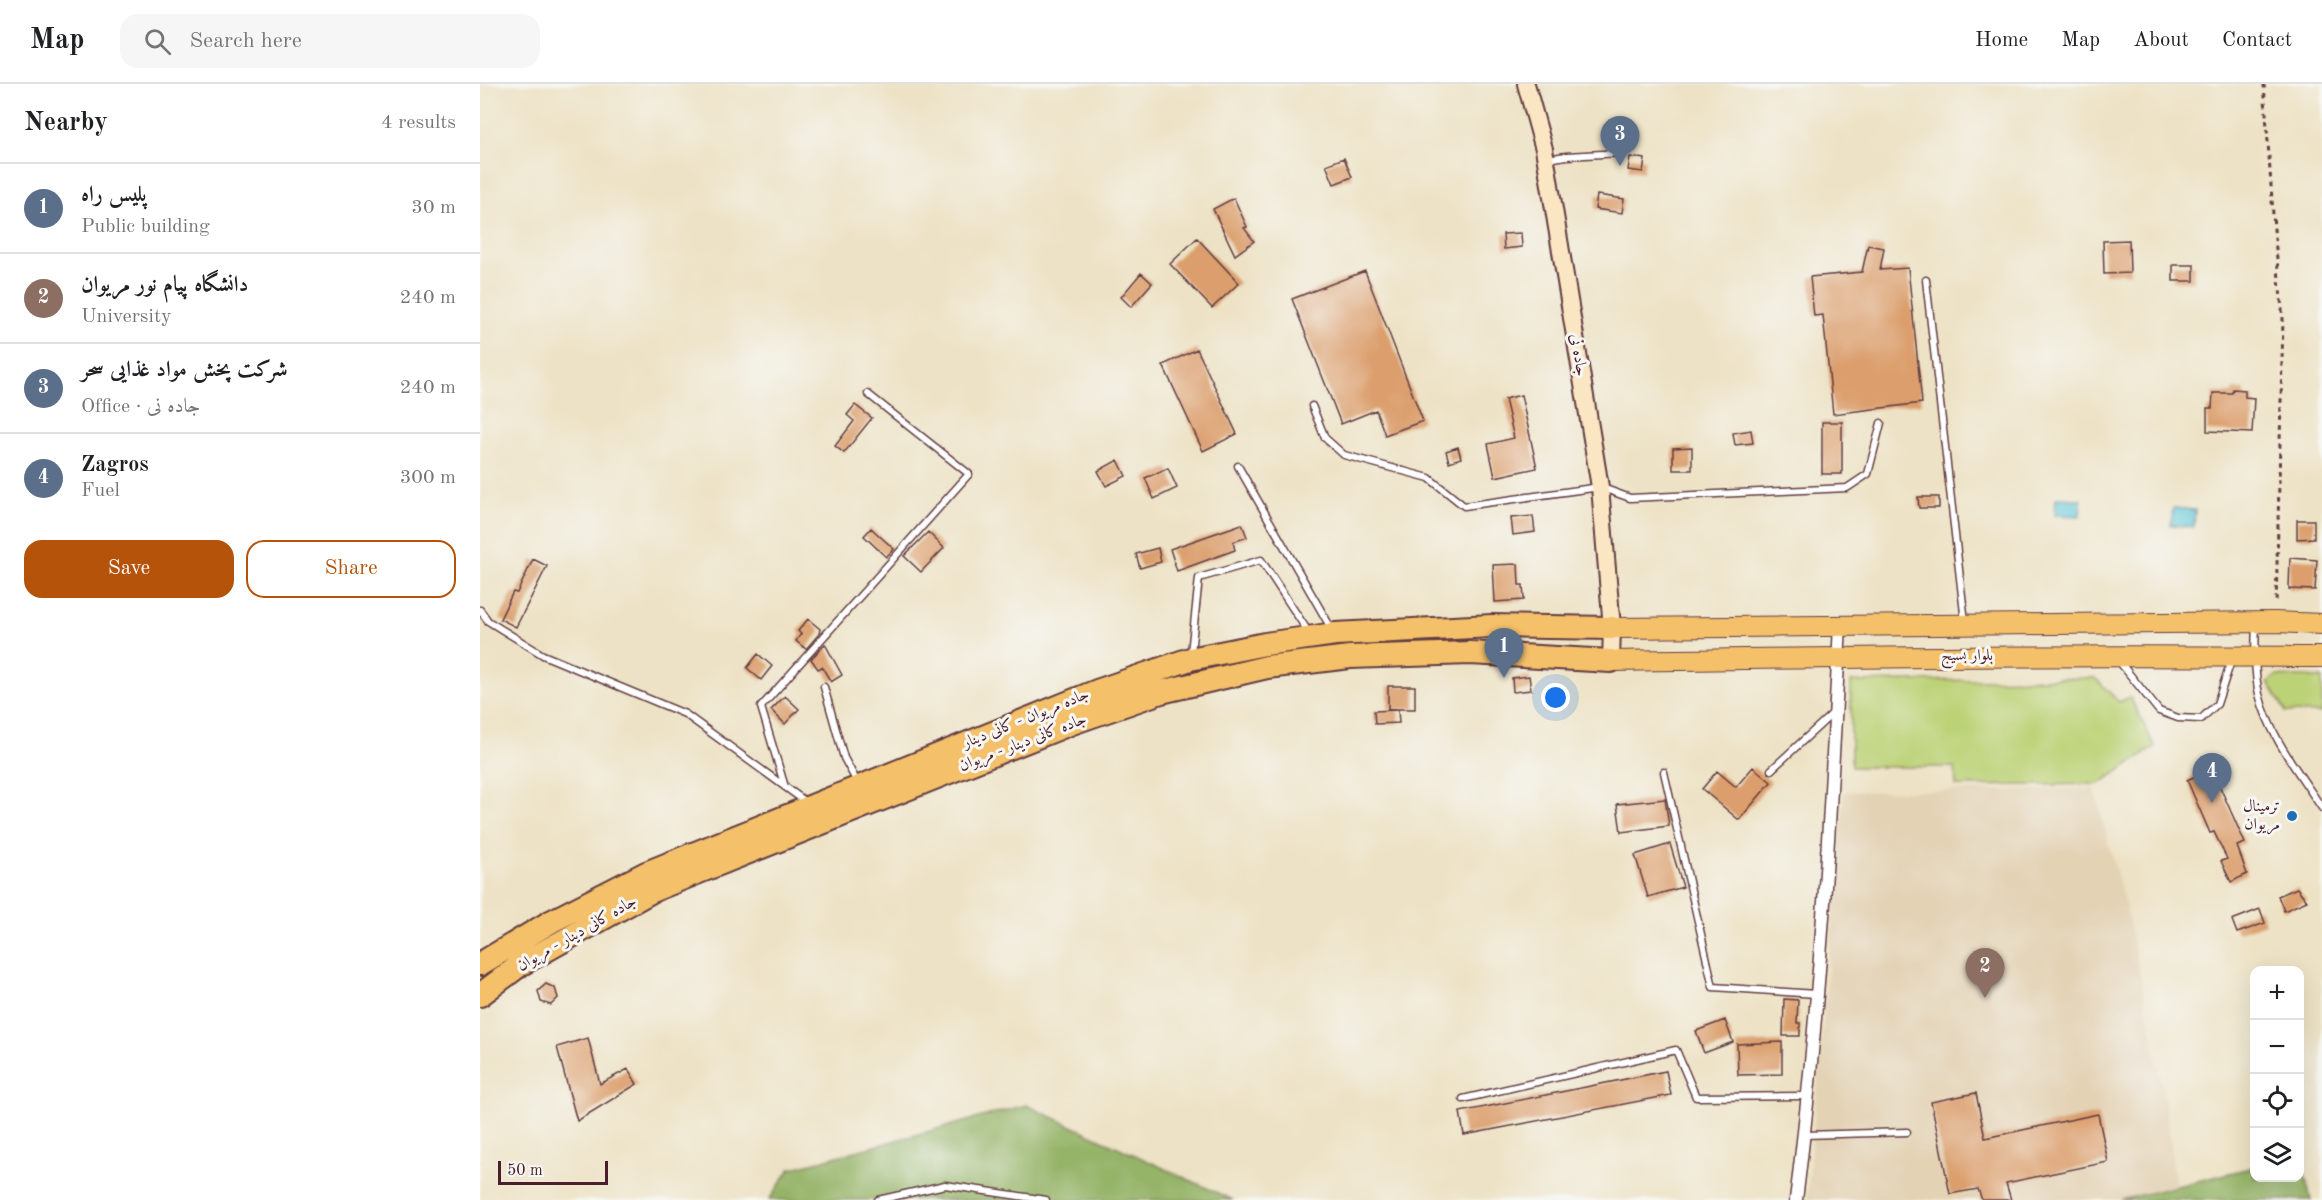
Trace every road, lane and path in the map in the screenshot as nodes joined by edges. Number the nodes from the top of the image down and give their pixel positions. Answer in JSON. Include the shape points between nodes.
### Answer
{"nodes":[{"id":1,"x":1526,"y":84,"type":"edge"},
{"id":2,"x":2264,"y":84,"type":"edge"},
{"id":3,"x":1621,"y":153,"type":"dead end"},
{"id":4,"x":1545,"y":159,"type":"junction"},
{"id":5,"x":1926,"y":280,"type":"dead end"},
{"id":6,"x":868,"y":394,"type":"dead end"},
{"id":7,"x":1312,"y":406,"type":"dead end"},
{"id":8,"x":1881,"y":423,"type":"dead end"},
{"id":9,"x":1238,"y":466,"type":"dead end"},
{"id":10,"x":1600,"y":487,"type":"junction"},
{"id":11,"x":480,"y":610,"type":"edge"},
{"id":12,"x":2266,"y":622,"type":"junction"},
{"id":13,"x":1965,"y":624,"type":"junction"},
{"id":14,"x":2322,"y":624,"type":"edge"},
{"id":15,"x":1840,"y":625,"type":"junction"},
{"id":16,"x":1612,"y":628,"type":"junction"},
{"id":17,"x":1335,"y":634,"type":"junction"},
{"id":18,"x":1311,"y":636,"type":"junction"},
{"id":19,"x":2113,"y":655,"type":"junction"},
{"id":20,"x":2233,"y":655,"type":"junction"},
{"id":21,"x":2255,"y":656,"type":"junction"},
{"id":22,"x":1839,"y":657,"type":"junction"},
{"id":23,"x":2322,"y":657,"type":"edge"},
{"id":24,"x":1190,"y":659,"type":"junction"},
{"id":25,"x":1611,"y":661,"type":"junction"},
{"id":26,"x":824,"y":687,"type":"dead end"},
{"id":27,"x":1836,"y":711,"type":"junction"},
{"id":28,"x":1771,"y":770,"type":"dead end"},
{"id":29,"x":1664,"y":772,"type":"dead end"},
{"id":30,"x":859,"y":786,"type":"junction"},
{"id":31,"x":785,"y":787,"type":"junction"},
{"id":32,"x":811,"y":806,"type":"junction"},
{"id":33,"x":2322,"y":808,"type":"edge"},
{"id":34,"x":483,"y":963,"type":"edge"},
{"id":35,"x":1816,"y":994,"type":"junction"},
{"id":36,"x":480,"y":995,"type":"edge"},
{"id":37,"x":1808,"y":1096,"type":"junction"},
{"id":38,"x":1463,"y":1099,"type":"dead end"},
{"id":39,"x":1907,"y":1132,"type":"dead end"},
{"id":40,"x":1804,"y":1135,"type":"junction"},
{"id":41,"x":878,"y":1200,"type":"edge"},
{"id":42,"x":1046,"y":1200,"type":"edge"},
{"id":43,"x":1796,"y":1200,"type":"edge"}],
"edges":[{"from":1,"to":4,"type":"main road","name":"جاده نی"},
{"from":2,"to":12,"type":"path","via":[[2283,319]]},
{"from":3,"to":4,"type":"lane"},
{"from":4,"to":10,"type":"main road","name":"جاده نی"},
{"from":5,"to":13,"type":"lane"},
{"from":6,"to":31,"type":"lane","via":[[969,474],[760,707]]},
{"from":7,"to":10,"type":"lane","via":[[1325,438],[1344,455],[1429,478],[1464,506]]},
{"from":8,"to":10,"type":"lane","via":[[1868,474],[1847,488],[1630,498]]},
{"from":9,"to":17,"type":"lane"},
{"from":10,"to":16,"type":"main road","name":"جاده نی"},
{"from":11,"to":31,"type":"lane","via":[[488,621],[543,655],[685,714]]},
{"from":12,"to":13,"type":"main road","name":"بلوار بسیج"},
{"from":12,"to":14,"type":"main road","name":"بلوار بسیج"},
{"from":12,"to":21,"type":"lane"},
{"from":13,"to":15,"type":"main road","name":"بلوار بسیج"},
{"from":15,"to":16,"type":"main road","name":"بلوار بسیج"},
{"from":15,"to":22,"type":"street"},
{"from":16,"to":17,"type":"highway","name":"جاده مریوان - کانی دینار","via":[[1492,626]]},
{"from":16,"to":25,"type":"main road","name":"جاده نی"},
{"from":17,"to":18,"type":"highway","name":"جاده مریوان - کانی دینار"},
{"from":18,"to":24,"type":"highway","name":"جاده مریوان - کانی دینار"},
{"from":18,"to":24,"type":"lane","via":[[1261,560],[1199,578]]},
{"from":19,"to":20,"type":"main road","name":"بلوار بسیج"},
{"from":19,"to":20,"type":"lane","via":[[2159,711],[2178,718],[2201,719],[2217,704]]},
{"from":19,"to":22,"type":"main road","name":"بلوار بسیج"},
{"from":20,"to":21,"type":"main road","name":"بلوار بسیج"},
{"from":21,"to":23,"type":"main road","name":"بلوار بسیج"},
{"from":21,"to":33,"type":"lane","via":[[2260,695],[2270,724]]},
{"from":22,"to":25,"type":"main road","name":"بلوار بسیج"},
{"from":22,"to":27,"type":"street"},
{"from":24,"to":30,"type":"highway","name":"جاده مریوان - کانی دینار","via":[[1097,691]]},
{"from":25,"to":36,"type":"highway","name":"جاده کانی دینار - مریوان","via":[[1470,653],[1350,657],[1267,667],[1161,692],[1072,723],[654,890],[515,965]]},
{"from":26,"to":30,"type":"lane","via":[[844,758]]},
{"from":27,"to":28,"type":"lane"},
{"from":27,"to":35,"type":"street"},
{"from":29,"to":35,"type":"lane","via":[[1713,987]]},
{"from":30,"to":32,"type":"highway","name":"جاده مریوان - کانی دینار"},
{"from":31,"to":32,"type":"lane"},
{"from":32,"to":34,"type":"highway","name":"جاده مریوان - کانی دینار","via":[[646,873],[552,921]]},
{"from":35,"to":37,"type":"street"},
{"from":37,"to":38,"type":"lane","via":[[1696,1097],[1677,1050]]},
{"from":37,"to":40,"type":"street"},
{"from":39,"to":40,"type":"lane"},
{"from":40,"to":43,"type":"street"},
{"from":41,"to":42,"type":"lane","via":[[945,1185]]}]}
